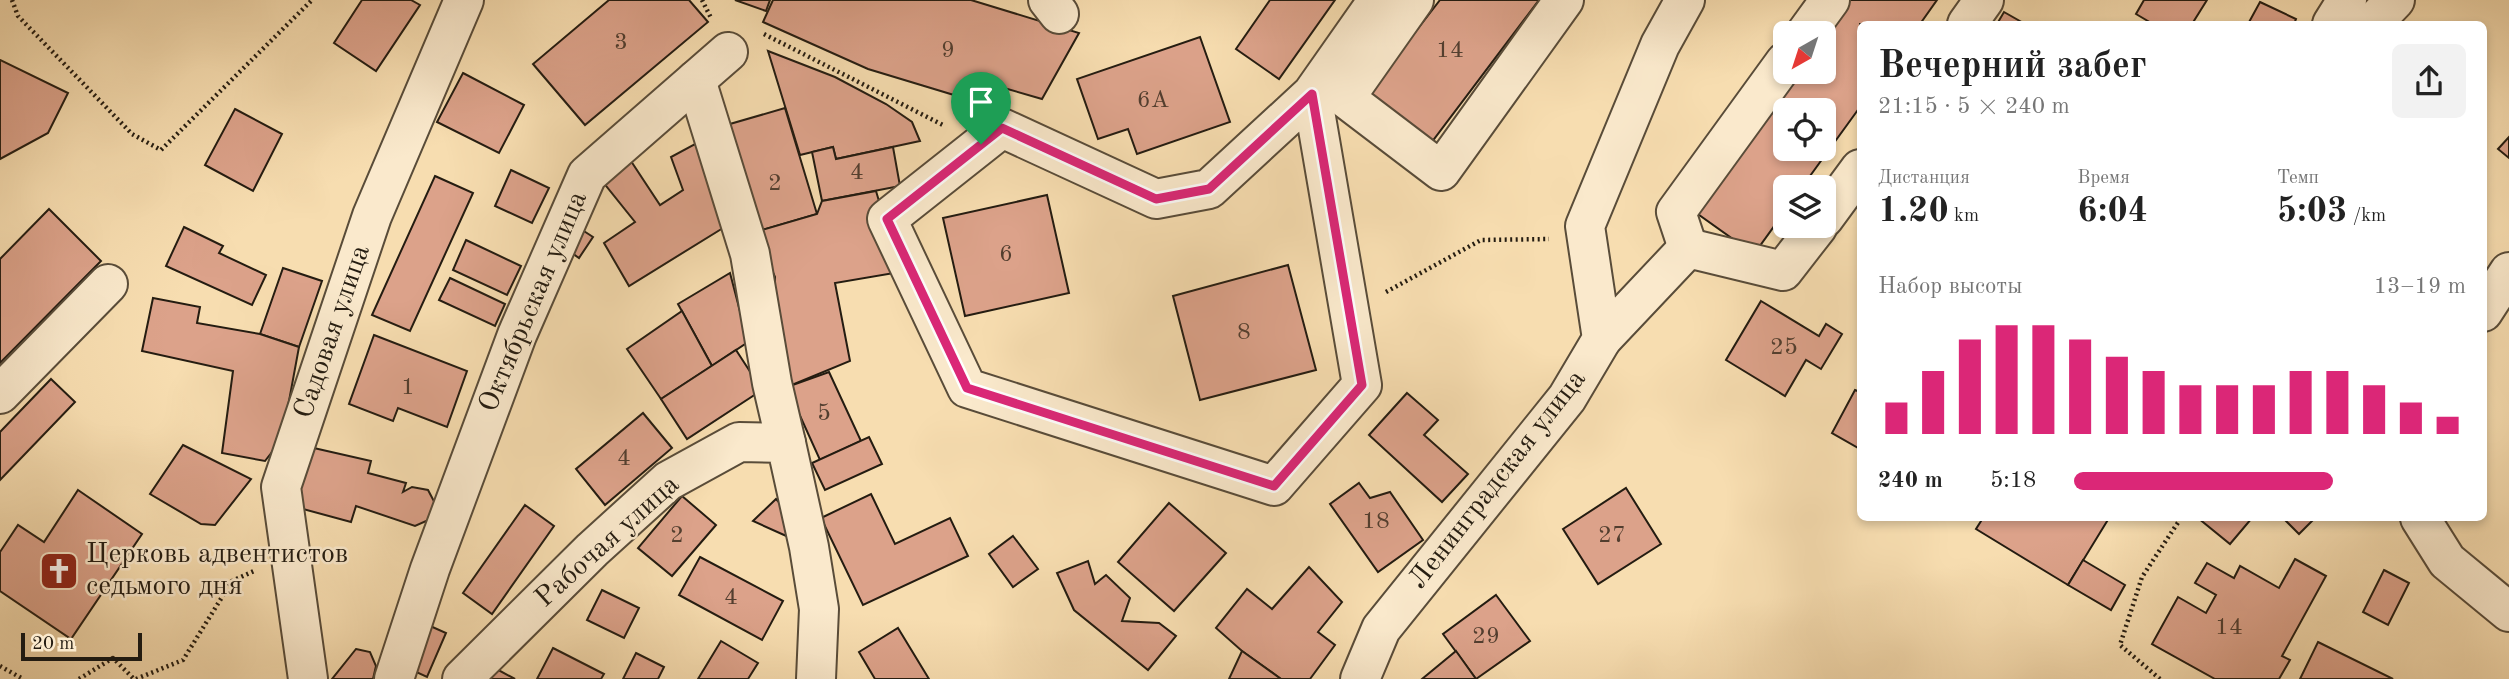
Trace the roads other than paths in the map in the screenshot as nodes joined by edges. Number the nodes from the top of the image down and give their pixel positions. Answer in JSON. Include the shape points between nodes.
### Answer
{"nodes":[{"id":1,"x":464,"y":0,"type":"edge"},
{"id":2,"x":1378,"y":0,"type":"edge"},
{"id":3,"x":1414,"y":0,"type":"edge"},
{"id":4,"x":1564,"y":0,"type":"edge"},
{"id":5,"x":1685,"y":0,"type":"edge"},
{"id":6,"x":1830,"y":0,"type":"edge"},
{"id":7,"x":1984,"y":0,"type":"edge"},
{"id":8,"x":2347,"y":0,"type":"edge"},
{"id":9,"x":2395,"y":0,"type":"edge"},
{"id":10,"x":1815,"y":21,"type":"edge"},
{"id":11,"x":1969,"y":21,"type":"edge"},
{"id":12,"x":2334,"y":21,"type":"edge"},
{"id":13,"x":2375,"y":21,"type":"edge"},
{"id":14,"x":728,"y":52,"type":"road end"},
{"id":15,"x":1773,"y":79,"type":"edge"},
{"id":16,"x":696,"y":80,"type":"junction"},
{"id":17,"x":1312,"y":94,"type":"junction"},
{"id":18,"x":1857,"y":173,"type":"edge"},
{"id":19,"x":1836,"y":202,"type":"edge"},
{"id":20,"x":1809,"y":238,"type":"edge"},
{"id":21,"x":1688,"y":248,"type":"junction"},
{"id":22,"x":2509,"y":272,"type":"edge"},
{"id":23,"x":108,"y":284,"type":"dead end"},
{"id":24,"x":2487,"y":306,"type":"edge"},
{"id":25,"x":1602,"y":339,"type":"junction"},
{"id":26,"x":0,"y":394,"type":"edge"},
{"id":27,"x":786,"y":443,"type":"junction"},
{"id":28,"x":2422,"y":521,"type":"edge"},
{"id":29,"x":2509,"y":612,"type":"edge"},
{"id":30,"x":308,"y":679,"type":"edge"},
{"id":31,"x":394,"y":679,"type":"edge"},
{"id":32,"x":462,"y":679,"type":"edge"},
{"id":33,"x":816,"y":679,"type":"edge"},
{"id":34,"x":1360,"y":679,"type":"edge"}],
"edges":[{"from":1,"to":30,"type":"street","name":"Садовая улица","via":[[372,216],[281,487]]},
{"from":2,"to":17,"type":"street"},
{"from":3,"to":4,"type":"street","via":[[1345,98],[1441,172]]},
{"from":5,"to":25,"type":"street","name":"Ленинградская улица","via":[[1660,45],[1585,226]]},
{"from":6,"to":10,"type":"street"},
{"from":7,"to":11,"type":"street"},
{"from":8,"to":12,"type":"street"},
{"from":9,"to":13,"type":"street"},
{"from":14,"to":16,"type":"street","name":"Октябрьская улица"},
{"from":15,"to":21,"type":"street","via":[[1676,212]]},
{"from":16,"to":27,"type":"street","via":[[750,254]]},
{"from":16,"to":31,"type":"street","name":"Октябрьская улица","via":[[587,175],[517,334]]},
{"from":17,"to":17,"type":"street","via":[[1209,189],[1156,199],[1002,128],[887,219],[967,388],[1274,486],[1362,385]]},
{"from":18,"to":19,"type":"street"},
{"from":20,"to":21,"type":"street","via":[[1783,271]]},
{"from":21,"to":25,"type":"street"},
{"from":22,"to":24,"type":"street"},
{"from":23,"to":26,"type":"street"},
{"from":25,"to":34,"type":"street","name":"Ленинградская улица","via":[[1567,398],[1381,629]]},
{"from":27,"to":32,"type":"street","name":"Рабочая улица","via":[[739,442],[668,481]]},
{"from":27,"to":33,"type":"street","via":[[819,609]]},
{"from":28,"to":29,"type":"street","via":[[2447,561]]}]}
